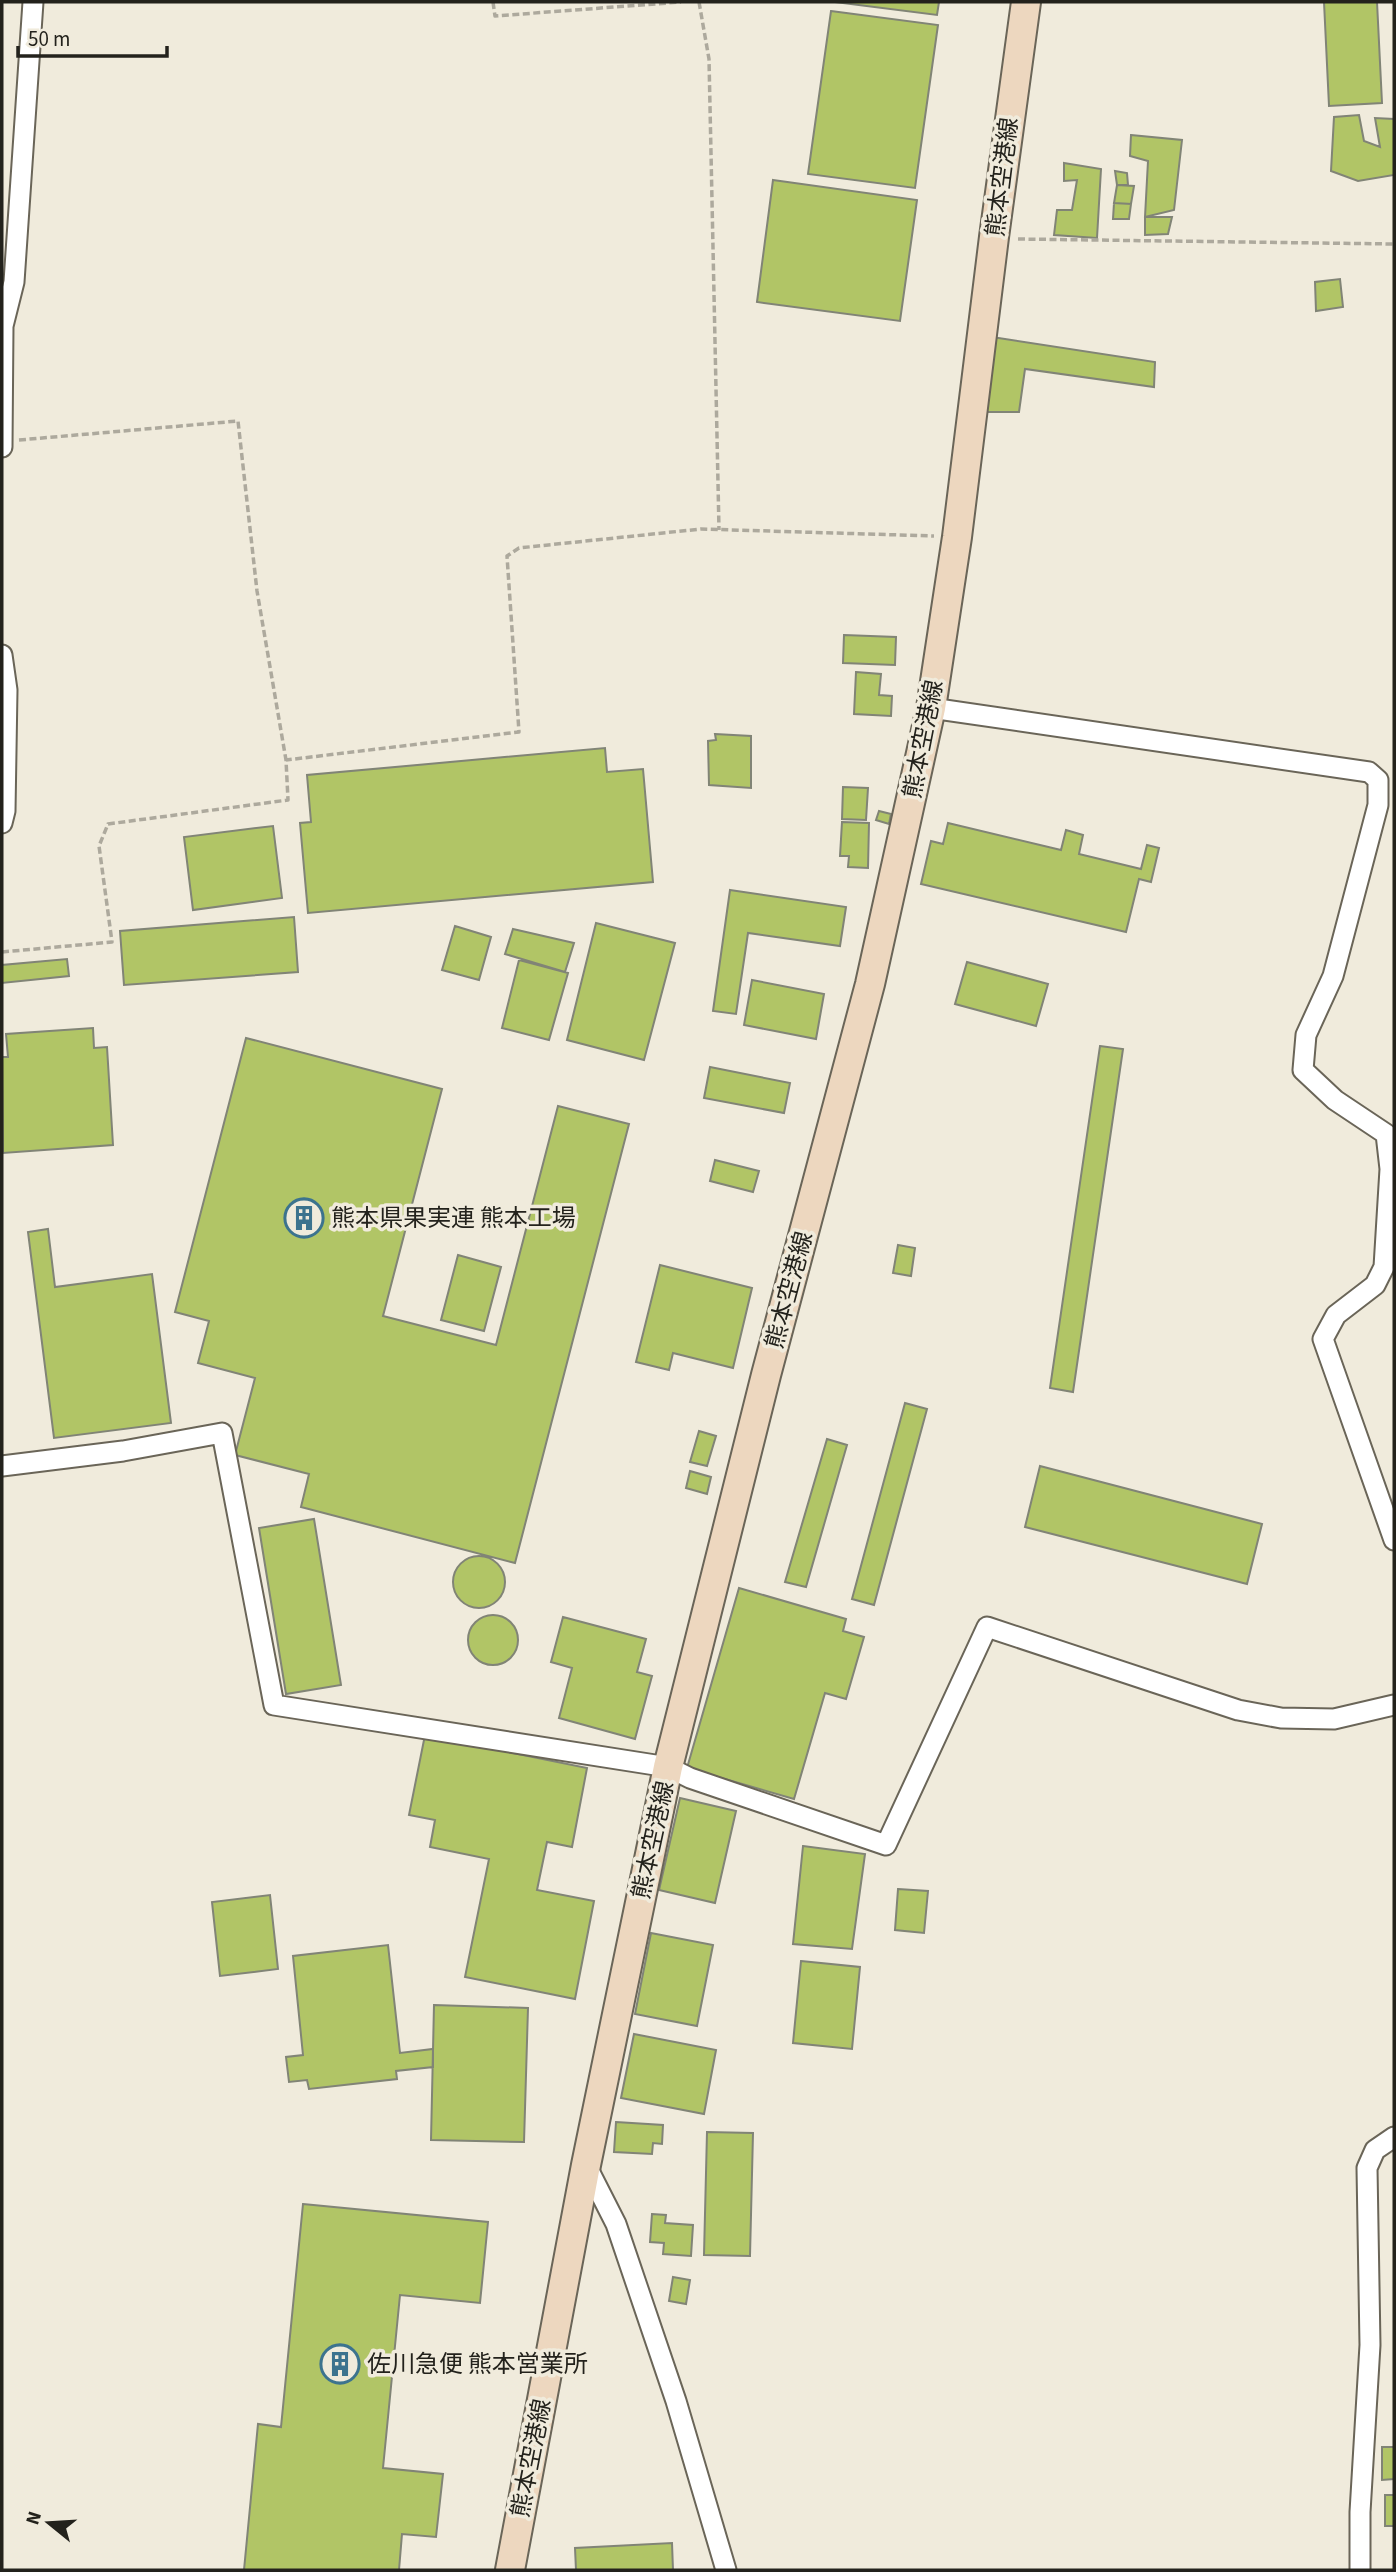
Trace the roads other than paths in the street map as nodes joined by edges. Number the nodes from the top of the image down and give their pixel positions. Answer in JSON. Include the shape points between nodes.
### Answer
{"nodes":[{"id":1,"x":33,"y":2,"type":"edge"},
{"id":2,"x":1026,"y":2,"type":"edge"},
{"id":3,"x":2,"y":444,"type":"edge"},
{"id":4,"x":2,"y":655,"type":"edge"},
{"id":5,"x":931,"y":708,"type":"junction"},
{"id":6,"x":2,"y":823,"type":"edge"},
{"id":7,"x":2,"y":1466,"type":"edge"},
{"id":8,"x":1394,"y":1540,"type":"edge"},
{"id":9,"x":1394,"y":1705,"type":"edge"},
{"id":10,"x":668,"y":1767,"type":"junction"},
{"id":11,"x":1394,"y":2137,"type":"edge"},
{"id":12,"x":586,"y":2165,"type":"junction"},
{"id":13,"x":510,"y":2570,"type":"edge"},
{"id":14,"x":726,"y":2570,"type":"edge"},
{"id":15,"x":1360,"y":2570,"type":"edge"}],
"edges":[{"from":1,"to":3,"type":"street","via":[[14,282],[3,326]]},
{"from":2,"to":5,"type":"main road","name":"熊本空港線"},
{"from":4,"to":6,"type":"street","via":[[7,703]]},
{"from":5,"to":8,"type":"street","via":[[1369,772],[1378,780],[1378,805],[1333,976],[1306,1035],[1303,1070],[1335,1100],[1386,1134],[1390,1169],[1384,1266],[1375,1285],[1336,1315],[1323,1339]]},
{"from":5,"to":10,"type":"main road","name":"熊本空港線","via":[[870,984]]},
{"from":7,"to":10,"type":"street","via":[[222,1433],[274,1705]]},
{"from":9,"to":10,"type":"street","via":[[1334,1719],[1281,1718],[1238,1710],[987,1627],[886,1845]]},
{"from":10,"to":12,"type":"main road","name":"熊本空港線"},
{"from":11,"to":15,"type":"street","via":[[1375,2150],[1367,2168],[1370,2345]]},
{"from":12,"to":13,"type":"main road","name":"熊本空港線"},
{"from":12,"to":14,"type":"street","via":[[620,2237],[676,2401]]}]}
